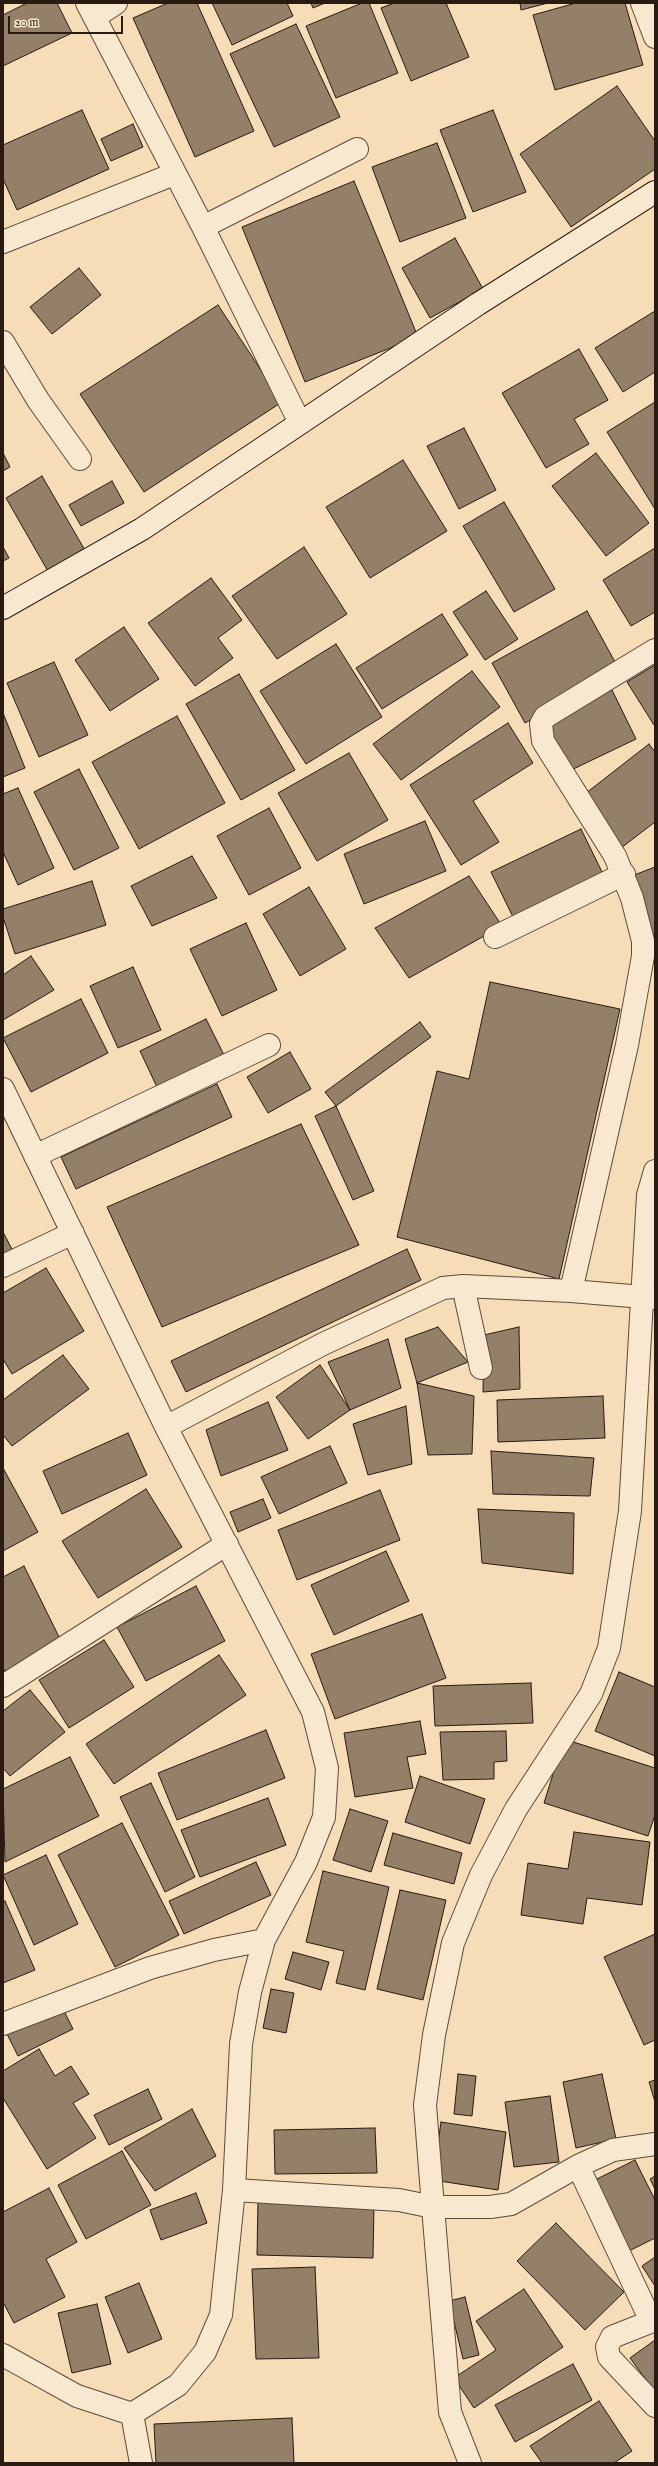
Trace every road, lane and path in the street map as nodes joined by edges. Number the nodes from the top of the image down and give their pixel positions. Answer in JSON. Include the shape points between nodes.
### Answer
{"nodes":[{"id":1,"x":116,"y":3,"type":"edge"},
{"id":2,"x":642,"y":3,"type":"edge"},
{"id":3,"x":91,"y":10,"type":"edge"},
{"id":4,"x":655,"y":37,"type":"edge"},
{"id":5,"x":357,"y":149,"type":"dead end"},
{"id":6,"x":174,"y":174,"type":"junction"},
{"id":7,"x":655,"y":192,"type":"edge"},
{"id":8,"x":204,"y":227,"type":"junction"},
{"id":9,"x":3,"y":242,"type":"edge"},
{"id":10,"x":3,"y":342,"type":"edge"},
{"id":11,"x":300,"y":423,"type":"junction"},
{"id":12,"x":80,"y":459,"type":"dead end"},
{"id":13,"x":3,"y":608,"type":"edge"},
{"id":14,"x":655,"y":650,"type":"edge"},
{"id":15,"x":624,"y":874,"type":"junction"},
{"id":16,"x":495,"y":937,"type":"dead end"},
{"id":17,"x":269,"y":1045,"type":"dead end"},
{"id":18,"x":3,"y":1089,"type":"edge"},
{"id":19,"x":35,"y":1156,"type":"junction"},
{"id":20,"x":655,"y":1171,"type":"edge"},
{"id":21,"x":73,"y":1233,"type":"junction"},
{"id":22,"x":3,"y":1266,"type":"edge"},
{"id":23,"x":463,"y":1286,"type":"junction"},
{"id":24,"x":577,"y":1292,"type":"junction"},
{"id":25,"x":643,"y":1298,"type":"edge"},
{"id":26,"x":481,"y":1368,"type":"dead end"},
{"id":27,"x":166,"y":1427,"type":"junction"},
{"id":28,"x":226,"y":1544,"type":"junction"},
{"id":29,"x":3,"y":1686,"type":"edge"},
{"id":30,"x":264,"y":1940,"type":"junction"},
{"id":31,"x":3,"y":2024,"type":"edge"},
{"id":32,"x":655,"y":2144,"type":"edge"},
{"id":33,"x":578,"y":2166,"type":"junction"},
{"id":34,"x":234,"y":2190,"type":"junction"},
{"id":35,"x":429,"y":2206,"type":"junction"},
{"id":36,"x":653,"y":2320,"type":"edge"},
{"id":37,"x":3,"y":2355,"type":"edge"},
{"id":38,"x":655,"y":2406,"type":"edge"},
{"id":39,"x":132,"y":2414,"type":"junction"},
{"id":40,"x":140,"y":2463,"type":"edge"},
{"id":41,"x":470,"y":2463,"type":"edge"}],
"edges":[{"from":1,"to":3,"type":"street"},
{"from":2,"to":4,"type":"street"},
{"from":3,"to":6,"type":"street"},
{"from":5,"to":8,"type":"street"},
{"from":6,"to":8,"type":"street"},
{"from":6,"to":9,"type":"street"},
{"from":7,"to":11,"type":"street","via":[[478,304]]},
{"from":8,"to":11,"type":"street"},
{"from":10,"to":12,"type":"street","via":[[38,400]]},
{"from":11,"to":13,"type":"street","via":[[142,529]]},
{"from":14,"to":15,"type":"street","via":[[545,716],[541,724],[543,741],[609,844]]},
{"from":15,"to":16,"type":"street"},
{"from":15,"to":24,"type":"street","via":[[639,921],[643,956]]},
{"from":17,"to":19,"type":"street"},
{"from":18,"to":19,"type":"street"},
{"from":19,"to":21,"type":"street"},
{"from":20,"to":25,"type":"street","via":[[648,1195]]},
{"from":21,"to":22,"type":"street"},
{"from":21,"to":27,"type":"street"},
{"from":23,"to":24,"type":"street"},
{"from":23,"to":26,"type":"street"},
{"from":23,"to":27,"type":"street","via":[[443,1288],[410,1303],[316,1348]]},
{"from":24,"to":25,"type":"street"},
{"from":25,"to":35,"type":"street","via":[[630,1511],[609,1648],[591,1694],[516,1809],[481,1875],[453,1943],[434,2035],[424,2104]]},
{"from":27,"to":28,"type":"street"},
{"from":28,"to":29,"type":"street"},
{"from":28,"to":30,"type":"street","via":[[313,1712],[327,1768],[324,1817],[306,1862]]},
{"from":30,"to":31,"type":"street","via":[[214,1950],[150,1968]]},
{"from":30,"to":34,"type":"street","via":[[250,1992],[241,2044]]},
{"from":32,"to":33,"type":"street","via":[[613,2150]]},
{"from":33,"to":35,"type":"street","via":[[511,2204],[490,2207]]},
{"from":33,"to":36,"type":"street"},
{"from":34,"to":35,"type":"street","via":[[399,2200]]},
{"from":34,"to":39,"type":"street","via":[[221,2315],[205,2352],[178,2385]]},
{"from":35,"to":41,"type":"street","via":[[450,2412]]},
{"from":36,"to":38,"type":"street","via":[[612,2337],[607,2346],[609,2357]]},
{"from":37,"to":39,"type":"street","via":[[78,2396]]},
{"from":39,"to":40,"type":"street"}]}
